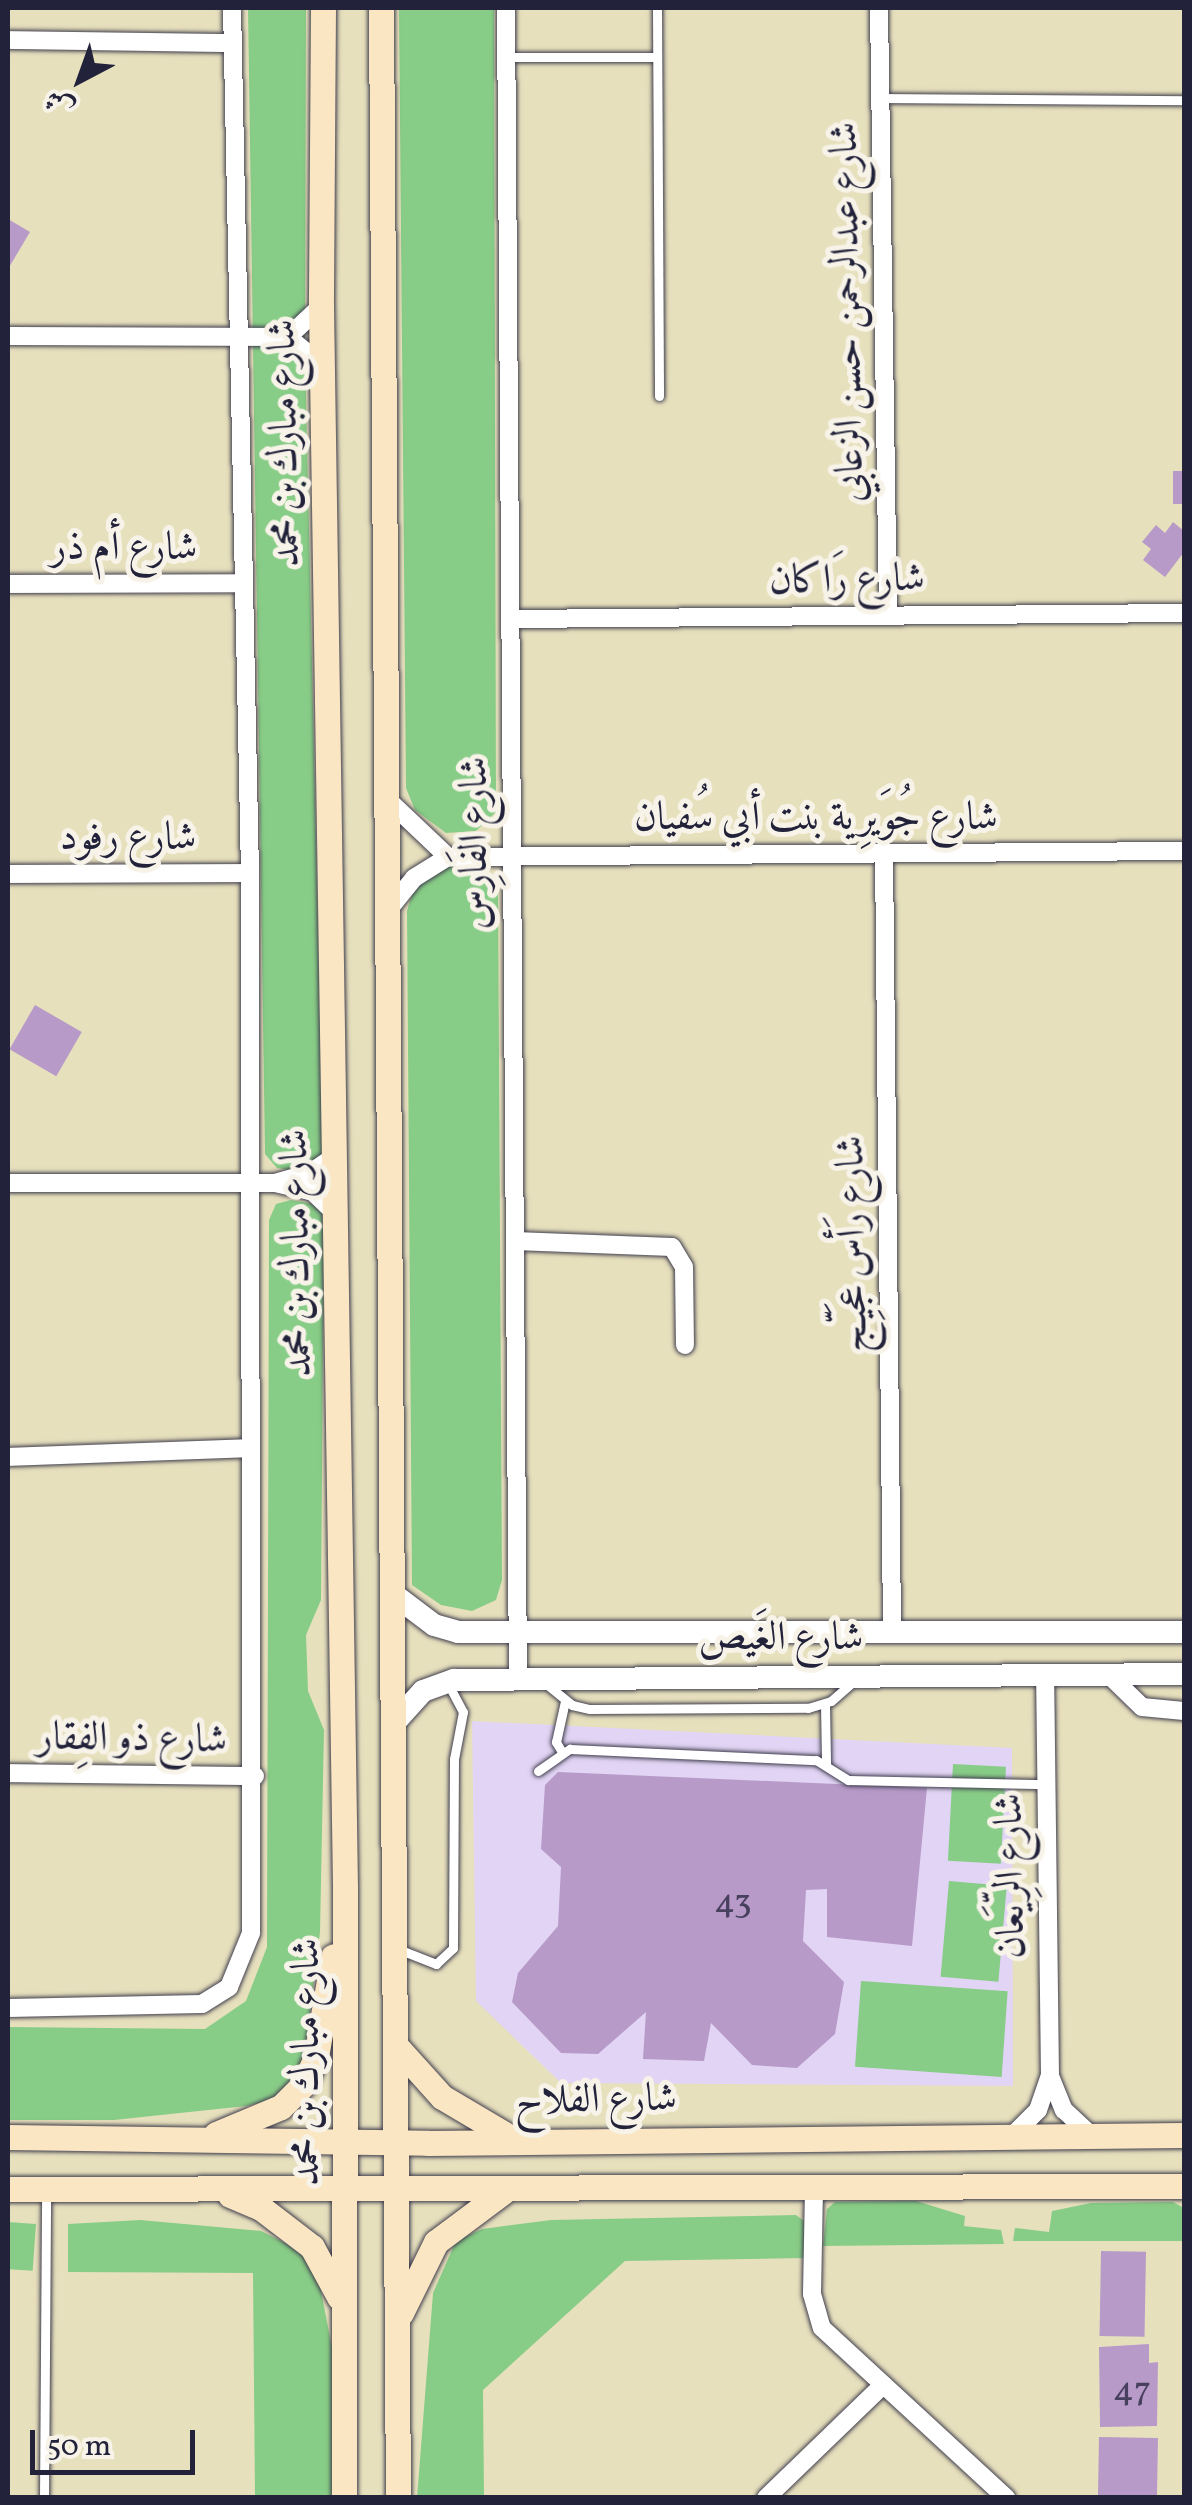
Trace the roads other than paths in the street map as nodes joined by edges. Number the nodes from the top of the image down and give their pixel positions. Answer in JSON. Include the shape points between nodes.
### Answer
{"nodes":[{"id":1,"x":232,"y":8,"type":"edge"},
{"id":2,"x":322,"y":8,"type":"edge"},
{"id":3,"x":382,"y":8,"type":"edge"},
{"id":4,"x":506,"y":8,"type":"edge"},
{"id":5,"x":657,"y":8,"type":"edge"},
{"id":6,"x":879,"y":8,"type":"edge"},
{"id":7,"x":8,"y":40,"type":"edge"},
{"id":8,"x":231,"y":43,"type":"junction"},
{"id":9,"x":658,"y":57,"type":"junction"},
{"id":10,"x":507,"y":58,"type":"junction"},
{"id":11,"x":881,"y":98,"type":"junction"},
{"id":12,"x":1184,"y":100,"type":"edge"},
{"id":13,"x":321,"y":306,"type":"junction"},
{"id":14,"x":8,"y":336,"type":"edge"},
{"id":15,"x":288,"y":337,"type":"junction"},
{"id":16,"x":242,"y":340,"type":"junction"},
{"id":17,"x":322,"y":365,"type":"junction"},
{"id":18,"x":659,"y":396,"type":"dead end"},
{"id":19,"x":241,"y":583,"type":"junction"},
{"id":20,"x":8,"y":584,"type":"edge"},
{"id":21,"x":1184,"y":612,"type":"edge"},
{"id":22,"x":888,"y":616,"type":"junction"},
{"id":23,"x":511,"y":619,"type":"junction"},
{"id":24,"x":388,"y":800,"type":"junction"},
{"id":25,"x":1184,"y":851,"type":"edge"},
{"id":26,"x":884,"y":853,"type":"junction"},
{"id":27,"x":510,"y":856,"type":"junction"},
{"id":28,"x":448,"y":857,"type":"junction"},
{"id":29,"x":250,"y":873,"type":"junction"},
{"id":30,"x":8,"y":874,"type":"edge"},
{"id":31,"x":389,"y":909,"type":"junction"},
{"id":32,"x":334,"y":1156,"type":"junction"},
{"id":33,"x":250,"y":1182,"type":"junction"},
{"id":34,"x":8,"y":1183,"type":"edge"},
{"id":35,"x":275,"y":1183,"type":"junction"},
{"id":36,"x":334,"y":1212,"type":"junction"},
{"id":37,"x":515,"y":1242,"type":"junction"},
{"id":38,"x":684,"y":1346,"type":"dead end"},
{"id":39,"x":251,"y":1448,"type":"junction"},
{"id":40,"x":8,"y":1457,"type":"edge"},
{"id":41,"x":393,"y":1594,"type":"junction"},
{"id":42,"x":518,"y":1632,"type":"junction"},
{"id":43,"x":1184,"y":1632,"type":"edge"},
{"id":44,"x":892,"y":1634,"type":"junction"},
{"id":45,"x":1108,"y":1674,"type":"junction"},
{"id":46,"x":1184,"y":1674,"type":"edge"},
{"id":47,"x":1045,"y":1675,"type":"junction"},
{"id":48,"x":859,"y":1676,"type":"junction"},
{"id":49,"x":529,"y":1678,"type":"junction"},
{"id":50,"x":443,"y":1681,"type":"junction"},
{"id":51,"x":565,"y":1701,"type":"junction"},
{"id":52,"x":824,"y":1704,"type":"junction"},
{"id":53,"x":1184,"y":1712,"type":"edge"},
{"id":54,"x":394,"y":1723,"type":"junction"},
{"id":55,"x":562,"y":1752,"type":"junction"},
{"id":56,"x":826,"y":1764,"type":"junction"},
{"id":57,"x":538,"y":1770,"type":"dead end"},
{"id":58,"x":8,"y":1773,"type":"edge"},
{"id":59,"x":255,"y":1776,"type":"junction"},
{"id":60,"x":1046,"y":1784,"type":"junction"},
{"id":61,"x":346,"y":1889,"type":"junction"},
{"id":62,"x":396,"y":1947,"type":"junction"},
{"id":63,"x":8,"y":2008,"type":"edge"},
{"id":64,"x":396,"y":2047,"type":"junction"},
{"id":65,"x":1050,"y":2076,"type":"junction"},
{"id":66,"x":1091,"y":2135,"type":"junction"},
{"id":67,"x":1184,"y":2135,"type":"edge"},
{"id":68,"x":1014,"y":2136,"type":"junction"},
{"id":69,"x":8,"y":2137,"type":"edge"},
{"id":70,"x":202,"y":2139,"type":"junction"},
{"id":71,"x":513,"y":2139,"type":"junction"},
{"id":72,"x":345,"y":2142,"type":"junction"},
{"id":73,"x":396,"y":2143,"type":"junction"},
{"id":74,"x":46,"y":2188,"type":"junction"},
{"id":75,"x":1182,"y":2188,"type":"edge"},
{"id":76,"x":8,"y":2189,"type":"edge"},
{"id":77,"x":814,"y":2189,"type":"junction"},
{"id":78,"x":222,"y":2192,"type":"junction"},
{"id":79,"x":345,"y":2192,"type":"junction"},
{"id":80,"x":396,"y":2192,"type":"junction"},
{"id":81,"x":503,"y":2192,"type":"junction"},
{"id":82,"x":343,"y":2307,"type":"junction"},
{"id":83,"x":397,"y":2323,"type":"junction"},
{"id":84,"x":883,"y":2385,"type":"junction"},
{"id":85,"x":44,"y":2498,"type":"edge"},
{"id":86,"x":344,"y":2498,"type":"edge"},
{"id":87,"x":398,"y":2498,"type":"edge"},
{"id":88,"x":766,"y":2498,"type":"edge"},
{"id":89,"x":1006,"y":2498,"type":"edge"}],
"edges":[{"from":1,"to":8,"type":"street"},
{"from":2,"to":13,"type":"main road","name":"شارع مبارك بن محمد"},
{"from":3,"to":24,"type":"main road"},
{"from":4,"to":10,"type":"street","name":"شارع الفَارِس"},
{"from":5,"to":9,"type":"lane"},
{"from":6,"to":11,"type":"street","name":"شارع عبدالرحمن حسن الزعابي"},
{"from":7,"to":8,"type":"street"},
{"from":8,"to":16,"type":"street"},
{"from":9,"to":10,"type":"lane"},
{"from":9,"to":18,"type":"lane"},
{"from":10,"to":23,"type":"street","name":"شارع الفَارِس"},
{"from":11,"to":12,"type":"lane"},
{"from":11,"to":22,"type":"street","name":"شارع عبدالرحمن حسن الزعابي"},
{"from":13,"to":15,"type":"street"},
{"from":13,"to":17,"type":"main road","name":"شارع مبارك بن محمد"},
{"from":14,"to":16,"type":"street"},
{"from":15,"to":16,"type":"street"},
{"from":15,"to":17,"type":"street"},
{"from":16,"to":19,"type":"street"},
{"from":17,"to":32,"type":"main road","name":"شارع مبارك بن محمد"},
{"from":19,"to":20,"type":"street","name":"شارع أم ذر"},
{"from":19,"to":29,"type":"street"},
{"from":21,"to":22,"type":"street","name":"شارع رَاكان"},
{"from":22,"to":23,"type":"street","name":"شارع رَاكان"},
{"from":23,"to":27,"type":"street","name":"شارع الفَارِس"},
{"from":24,"to":28,"type":"street"},
{"from":24,"to":31,"type":"main road"},
{"from":25,"to":26,"type":"street","name":"شارع جُوَيرِية بنت أبي سُفيان"},
{"from":26,"to":27,"type":"street","name":"شارع جُوَيرِية بنت أبي سُفيان"},
{"from":26,"to":44,"type":"street","name":"شارع رَأس عجَيِّج"},
{"from":27,"to":28,"type":"street","name":"شارع جُوَيرِية بنت أبي سُفيان"},
{"from":27,"to":37,"type":"street","name":"شارع الفَارِس"},
{"from":28,"to":31,"type":"street","via":[[414,878]]},
{"from":29,"to":30,"type":"street","name":"شارع رفود"},
{"from":29,"to":33,"type":"street"},
{"from":31,"to":41,"type":"main road"},
{"from":32,"to":35,"type":"street","via":[[310,1173]]},
{"from":32,"to":36,"type":"main road","name":"شارع مبارك بن محمد"},
{"from":33,"to":34,"type":"street"},
{"from":33,"to":35,"type":"street"},
{"from":33,"to":39,"type":"street"},
{"from":35,"to":36,"type":"street","via":[[313,1192]]},
{"from":36,"to":61,"type":"main road","name":"شارع مبارك بن محمد"},
{"from":37,"to":38,"type":"street","via":[[672,1248],[684,1266]]},
{"from":37,"to":42,"type":"street","name":"شارع الفَارِس"},
{"from":39,"to":40,"type":"street"},
{"from":39,"to":59,"type":"street"},
{"from":41,"to":42,"type":"street","name":"شارع الغَيص","via":[[446,1630]]},
{"from":41,"to":54,"type":"main road"},
{"from":42,"to":44,"type":"street","name":"شارع الغَيص"},
{"from":42,"to":49,"type":"street","name":"شارع الفَارِس"},
{"from":43,"to":44,"type":"street","name":"شارع الغَيص"},
{"from":45,"to":46,"type":"street","name":"شارع الغَيص"},
{"from":45,"to":47,"type":"street","name":"شارع الغَيص"},
{"from":45,"to":53,"type":"street","via":[[1142,1708]]},
{"from":47,"to":48,"type":"street","name":"شارع الغَيص"},
{"from":47,"to":60,"type":"street","name":"شارع الرِّيَعان"},
{"from":48,"to":49,"type":"street","name":"شارع الغَيص"},
{"from":48,"to":52,"type":"lane"},
{"from":49,"to":50,"type":"street","name":"شارع الغَيص"},
{"from":49,"to":51,"type":"lane"},
{"from":50,"to":54,"type":"street","via":[[423,1690]]},
{"from":50,"to":62,"type":"lane","via":[[464,1712],[454,1759],[454,1948],[436,1964]]},
{"from":51,"to":52,"type":"lane","via":[[590,1709]]},
{"from":51,"to":55,"type":"lane","via":[[556,1742]]},
{"from":52,"to":56,"type":"lane"},
{"from":54,"to":62,"type":"main road"},
{"from":55,"to":56,"type":"lane"},
{"from":55,"to":57,"type":"lane"},
{"from":56,"to":60,"type":"lane","via":[[848,1780]]},
{"from":58,"to":59,"type":"street","name":"شارع ذو الفِقار"},
{"from":59,"to":63,"type":"street","via":[[250,1933],[229,1987],[202,2004]]},
{"from":60,"to":65,"type":"street","name":"شارع الرِّيَعان"},
{"from":61,"to":70,"type":"main road","via":[[316,2056],[304,2084],[281,2106]]},
{"from":61,"to":72,"type":"main road","name":"شارع مبارك بن محمد"},
{"from":62,"to":64,"type":"main road"},
{"from":64,"to":71,"type":"main road","via":[[442,2097]]},
{"from":64,"to":73,"type":"main road"},
{"from":65,"to":66,"type":"street","name":"شارع الرِّيَعان","via":[[1064,2110]]},
{"from":65,"to":68,"type":"street","name":"شارع الرِّيَعان","via":[[1038,2110]]},
{"from":66,"to":67,"type":"main road","name":"شارع الفلاح"},
{"from":66,"to":68,"type":"main road","name":"شارع الفلاح"},
{"from":68,"to":71,"type":"main road","name":"شارع الفلاح"},
{"from":69,"to":70,"type":"main road","name":"شارع الفلاح"},
{"from":70,"to":72,"type":"main road","name":"شارع الفلاح"},
{"from":71,"to":73,"type":"main road","name":"شارع الفلاح"},
{"from":72,"to":73,"type":"main road","name":"شارع الفلاح"},
{"from":72,"to":79,"type":"main road","name":"شارع مبارك بن محمد"},
{"from":73,"to":80,"type":"main road"},
{"from":74,"to":76,"type":"main road"},
{"from":74,"to":78,"type":"main road"},
{"from":74,"to":85,"type":"lane"},
{"from":75,"to":77,"type":"main road"},
{"from":77,"to":81,"type":"main road"},
{"from":77,"to":84,"type":"street","via":[[817,2318]]},
{"from":78,"to":79,"type":"main road"},
{"from":78,"to":82,"type":"main road","via":[[261,2208],[312,2247]]},
{"from":79,"to":80,"type":"main road"},
{"from":79,"to":82,"type":"main road","name":"شارع مبارك بن محمد"},
{"from":80,"to":81,"type":"main road"},
{"from":80,"to":83,"type":"main road"},
{"from":81,"to":83,"type":"main road","via":[[436,2242]]},
{"from":82,"to":86,"type":"main road","name":"شارع مبارك بن محمد"},
{"from":83,"to":87,"type":"main road"},
{"from":84,"to":88,"type":"street"},
{"from":84,"to":89,"type":"street"}]}
